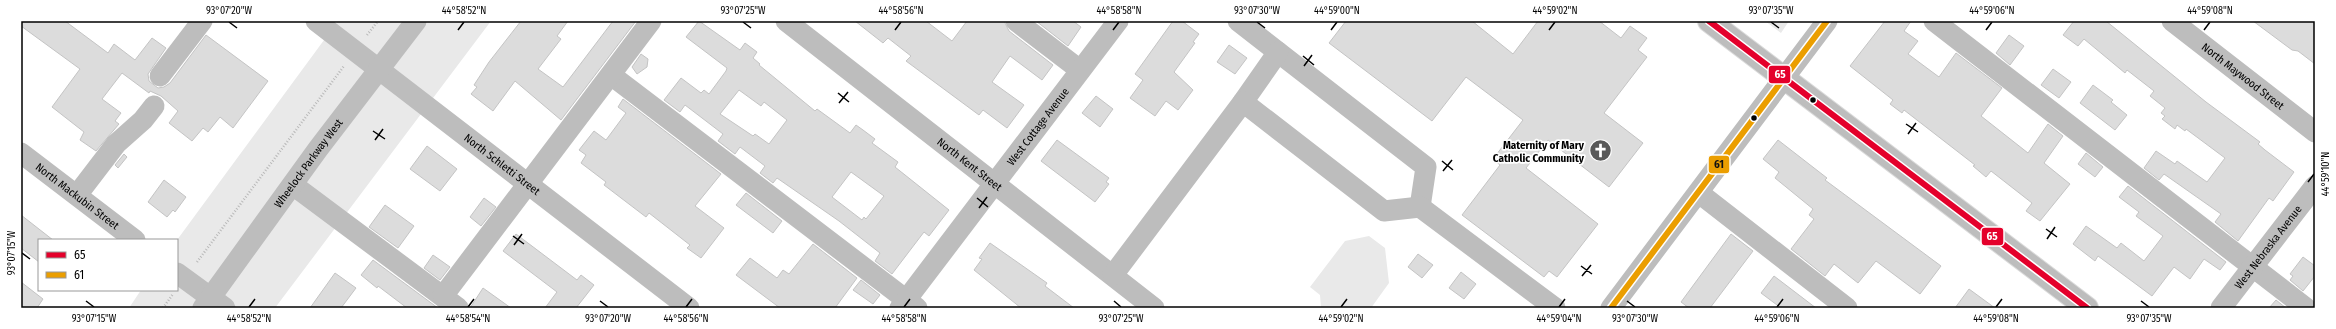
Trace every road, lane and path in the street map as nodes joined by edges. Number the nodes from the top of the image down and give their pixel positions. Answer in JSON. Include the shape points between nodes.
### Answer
{"nodes":[{"id":1,"x":202,"y":21,"type":"edge"},
{"id":2,"x":316,"y":21,"type":"edge"},
{"id":3,"x":378,"y":21,"type":"edge"},
{"id":4,"x":416,"y":21,"type":"edge"},
{"id":5,"x":651,"y":21,"type":"edge"},
{"id":6,"x":786,"y":21,"type":"edge"},
{"id":7,"x":1016,"y":21,"type":"edge"},
{"id":8,"x":1118,"y":21,"type":"edge"},
{"id":9,"x":1238,"y":21,"type":"edge"},
{"id":10,"x":1708,"y":21,"type":"edge"},
{"id":11,"x":1828,"y":21,"type":"edge"},
{"id":12,"x":1934,"y":21,"type":"edge"},
{"id":13,"x":2172,"y":21,"type":"edge"},
{"id":14,"x":355,"y":51,"type":"junction"},
{"id":15,"x":1278,"y":52,"type":"junction"},
{"id":16,"x":378,"y":69,"type":"junction"},
{"id":17,"x":1080,"y":70,"type":"junction"},
{"id":18,"x":611,"y":75,"type":"junction"},
{"id":19,"x":160,"y":76,"type":"dead end"},
{"id":20,"x":1783,"y":79,"type":"junction"},
{"id":21,"x":1243,"y":102,"type":"junction"},
{"id":22,"x":154,"y":106,"type":"dead end"},
{"id":23,"x":2315,"y":132,"type":"edge"},
{"id":24,"x":21,"y":152,"type":"edge"},
{"id":25,"x":994,"y":182,"type":"junction"},
{"id":26,"x":528,"y":184,"type":"junction"},
{"id":27,"x":293,"y":185,"type":"junction"},
{"id":28,"x":2315,"y":186,"type":"edge"},
{"id":29,"x":1699,"y":193,"type":"junction"},
{"id":30,"x":77,"y":195,"type":"junction"},
{"id":31,"x":1420,"y":208,"type":"junction"},
{"id":32,"x":133,"y":239,"type":"edge"},
{"id":33,"x":2252,"y":267,"type":"junction"},
{"id":34,"x":1113,"y":275,"type":"junction"},
{"id":35,"x":179,"y":280,"type":"edge"},
{"id":36,"x":173,"y":291,"type":"edge"},
{"id":37,"x":450,"y":302,"type":"edge"},
{"id":38,"x":213,"y":305,"type":"edge"},
{"id":39,"x":907,"y":305,"type":"edge"},
{"id":40,"x":1613,"y":307,"type":"edge"},
{"id":41,"x":163,"y":308,"type":"edge"},
{"id":42,"x":689,"y":308,"type":"edge"},
{"id":43,"x":1154,"y":308,"type":"edge"},
{"id":44,"x":1555,"y":308,"type":"edge"},
{"id":45,"x":1847,"y":308,"type":"edge"},
{"id":46,"x":2087,"y":308,"type":"edge"},
{"id":47,"x":2221,"y":308,"type":"edge"},
{"id":48,"x":2306,"y":308,"type":"edge"}],
"edges":[{"from":1,"to":19,"type":"street"},
{"from":2,"to":14,"type":"street","name":"North Schletti Street"},
{"from":3,"to":14,"type":"path"},
{"from":4,"to":16,"type":"street","name":"Wheelock Parkway West"},
{"from":5,"to":18,"type":"street"},
{"from":6,"to":25,"type":"street","name":"North Kent Street"},
{"from":7,"to":17,"type":"street"},
{"from":8,"to":17,"type":"street","name":"West Cottage Avenue"},
{"from":9,"to":15,"type":"street"},
{"from":10,"to":20,"type":"main road"},
{"from":11,"to":20,"type":"street"},
{"from":12,"to":33,"type":"street"},
{"from":13,"to":23,"type":"street","name":"North Maywood Street"},
{"from":14,"to":16,"type":"street","name":"North Schletti Street"},
{"from":14,"to":35,"type":"path"},
{"from":15,"to":21,"type":"street"},
{"from":15,"to":31,"type":"street","via":[[1426,167]]},
{"from":16,"to":26,"type":"street","name":"North Schletti Street"},
{"from":16,"to":27,"type":"street","name":"Wheelock Parkway West"},
{"from":17,"to":25,"type":"street","name":"West Cottage Avenue"},
{"from":18,"to":26,"type":"street"},
{"from":18,"to":39,"type":"street"},
{"from":20,"to":29,"type":"street"},
{"from":20,"to":46,"type":"main road"},
{"from":21,"to":31,"type":"street","via":[[1384,211]]},
{"from":21,"to":34,"type":"street"},
{"from":22,"to":30,"type":"street","via":[[143,120],[116,144]]},
{"from":24,"to":30,"type":"street","name":"North Mackubin Street"},
{"from":25,"to":34,"type":"street","name":"North Kent Street"},
{"from":25,"to":39,"type":"street","name":"West Cottage Avenue"},
{"from":26,"to":37,"type":"street"},
{"from":26,"to":42,"type":"street","name":"North Schletti Street"},
{"from":27,"to":37,"type":"street"},
{"from":27,"to":38,"type":"street","name":"Wheelock Parkway West"},
{"from":28,"to":33,"type":"street","name":"West Nebraska Avenue"},
{"from":29,"to":40,"type":"street"},
{"from":29,"to":45,"type":"street"},
{"from":30,"to":32,"type":"street","name":"North Mackubin Street"},
{"from":31,"to":44,"type":"street"},
{"from":33,"to":47,"type":"street","name":"West Nebraska Avenue"},
{"from":33,"to":48,"type":"street"},
{"from":34,"to":43,"type":"street","name":"North Kent Street"},
{"from":35,"to":38,"type":"street"},
{"from":36,"to":41,"type":"path"}]}
